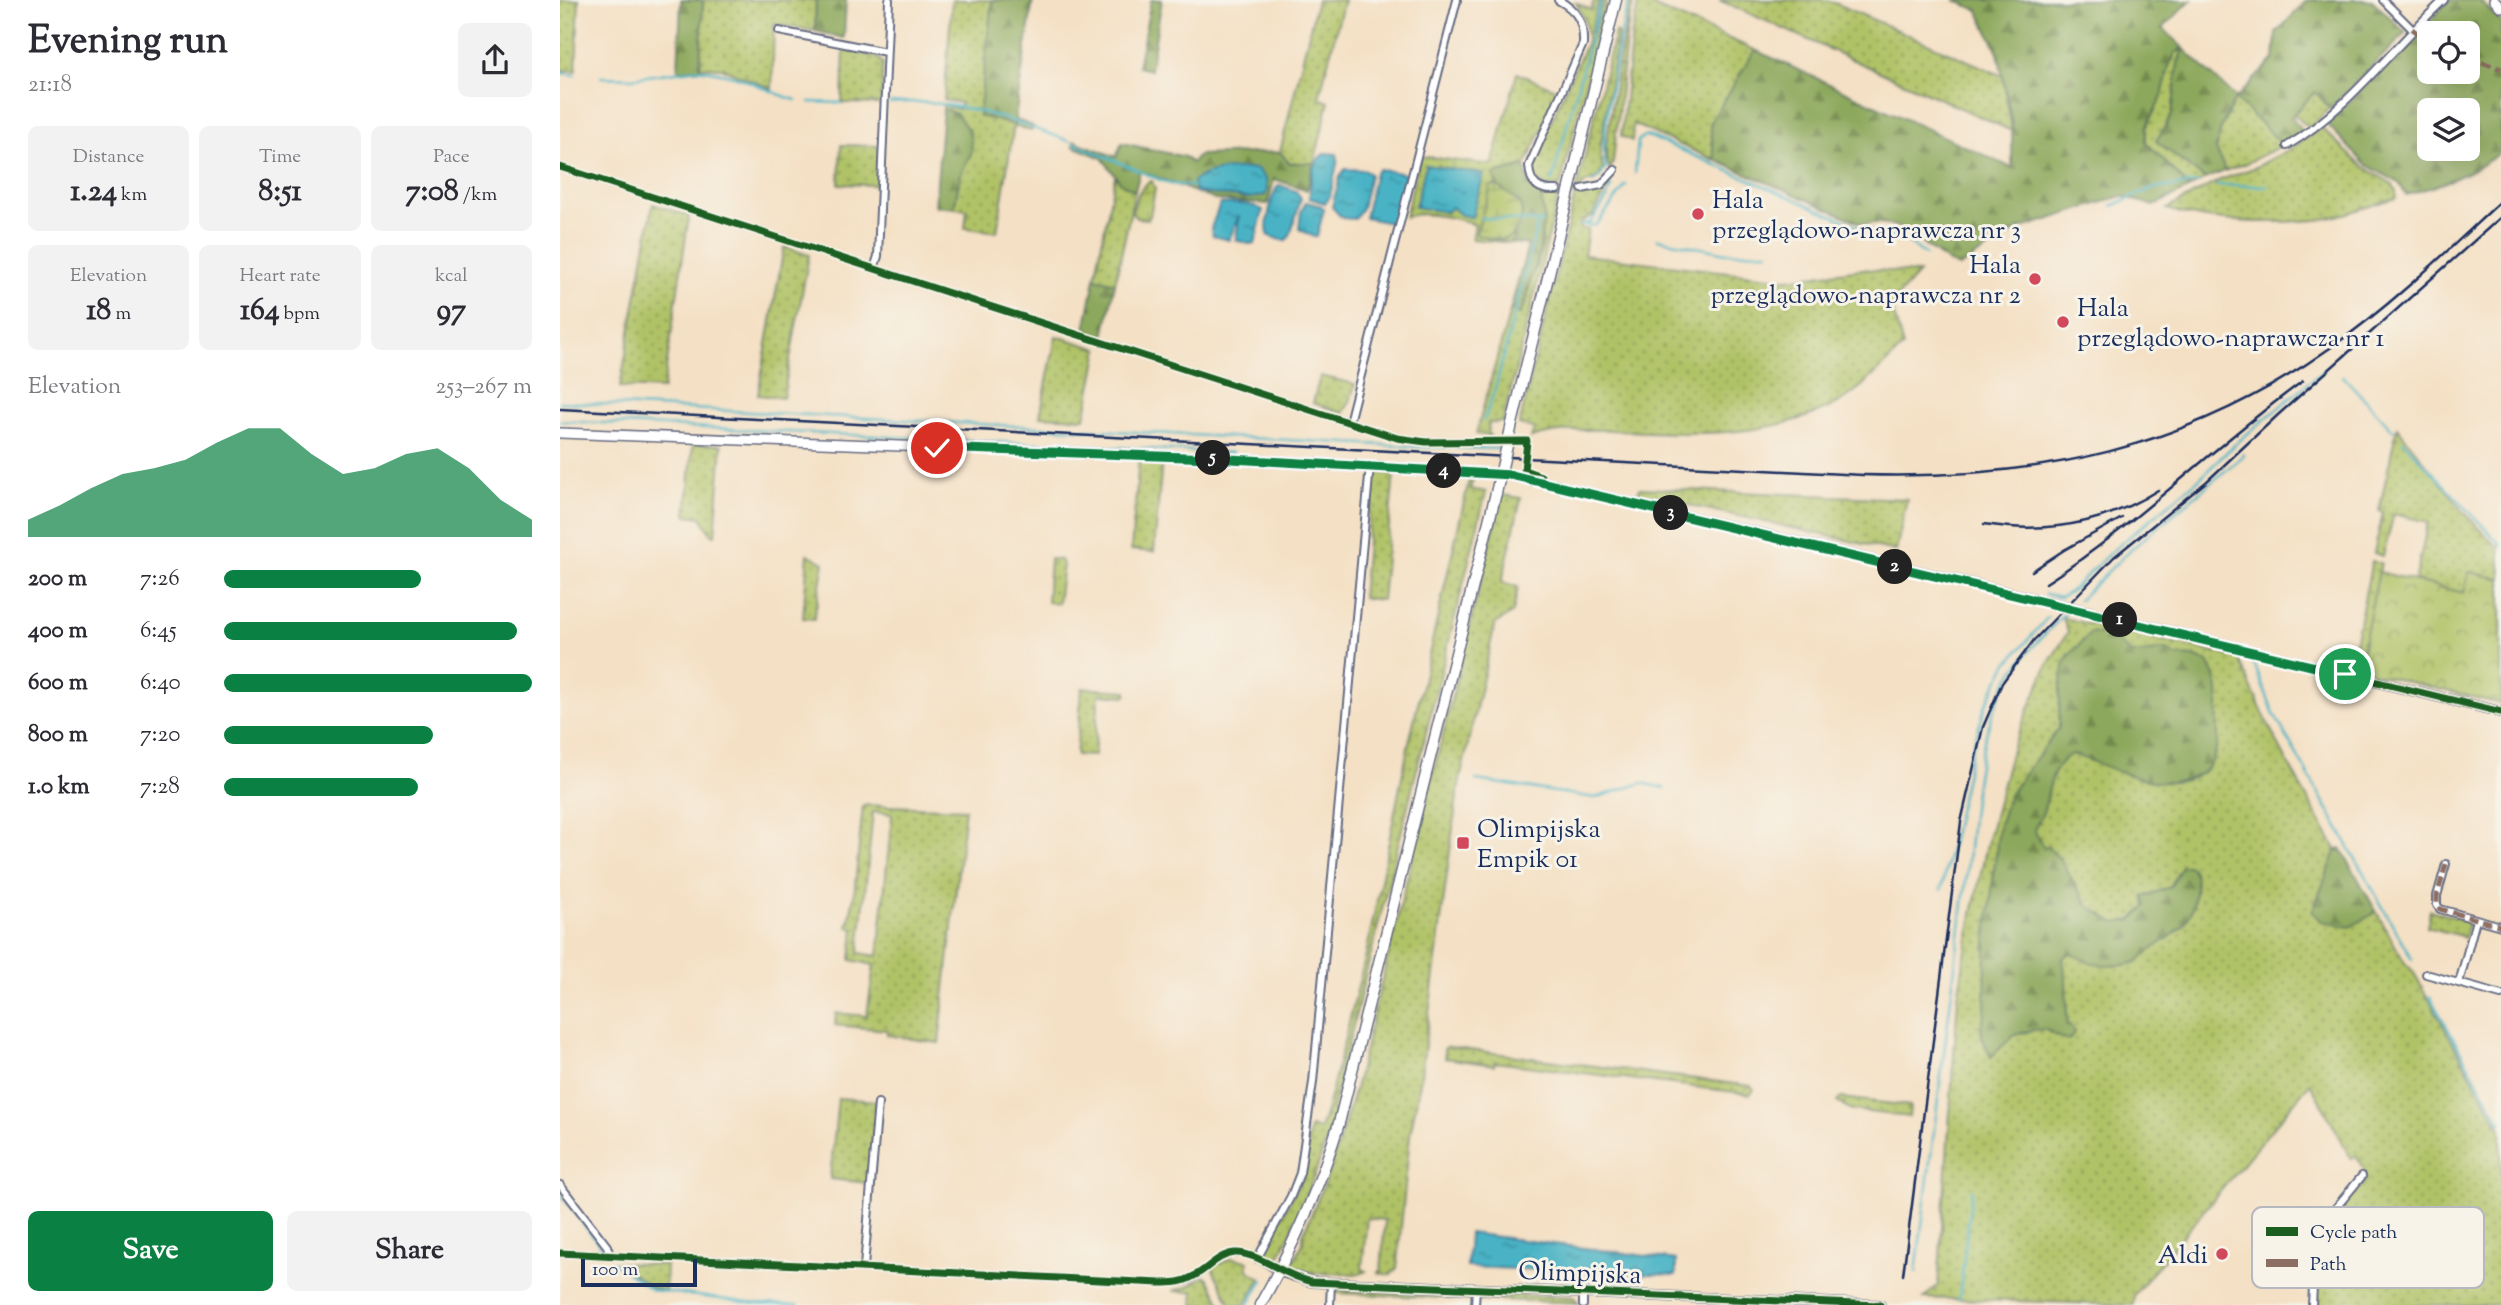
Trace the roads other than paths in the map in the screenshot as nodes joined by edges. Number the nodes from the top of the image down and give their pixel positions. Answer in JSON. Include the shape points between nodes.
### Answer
{"nodes":[{"id":1,"x":889,"y":0,"type":"edge"},
{"id":2,"x":1457,"y":0,"type":"edge"},
{"id":3,"x":1558,"y":0,"type":"edge"},
{"id":4,"x":1616,"y":0,"type":"edge"},
{"id":5,"x":2383,"y":0,"type":"edge"},
{"id":6,"x":2444,"y":0,"type":"edge"},
{"id":7,"x":2494,"y":0,"type":"edge"},
{"id":8,"x":2501,"y":7,"type":"edge"},
{"id":9,"x":2412,"y":29,"type":"junction"},
{"id":10,"x":779,"y":31,"type":"dead end"},
{"id":11,"x":886,"y":52,"type":"junction"},
{"id":12,"x":2287,"y":146,"type":"dead end"},
{"id":13,"x":560,"y":167,"type":"edge"},
{"id":14,"x":1615,"y":170,"type":"dead end"},
{"id":15,"x":1582,"y":189,"type":"tunnel mouth"},
{"id":16,"x":1557,"y":190,"type":"tunnel mouth"},
{"id":17,"x":874,"y":269,"type":"junction"},
{"id":18,"x":1349,"y":422,"type":"junction"},
{"id":19,"x":560,"y":433,"type":"edge"},
{"id":20,"x":1527,"y":441,"type":"dead end"},
{"id":21,"x":1370,"y":467,"type":"junction"},
{"id":22,"x":2501,"y":712,"type":"edge"},
{"id":23,"x":2446,"y":864,"type":"dead end"},
{"id":24,"x":2476,"y":920,"type":"junction"},
{"id":25,"x":2501,"y":926,"type":"edge"},
{"id":26,"x":2426,"y":974,"type":"dead end"},
{"id":27,"x":2459,"y":983,"type":"junction"},
{"id":28,"x":2501,"y":995,"type":"edge"},
{"id":29,"x":878,"y":1103,"type":"dead end"},
{"id":30,"x":2362,"y":1176,"type":"dead end"},
{"id":31,"x":560,"y":1185,"type":"edge"},
{"id":32,"x":2337,"y":1207,"type":"edge"},
{"id":33,"x":560,"y":1253,"type":"edge"},
{"id":34,"x":610,"y":1255,"type":"junction"},
{"id":35,"x":1257,"y":1259,"type":"junction"},
{"id":36,"x":863,"y":1267,"type":"junction"},
{"id":37,"x":1279,"y":1271,"type":"junction"},
{"id":38,"x":1331,"y":1283,"type":"junction"},
{"id":39,"x":1476,"y":1288,"type":"junction"},
{"id":40,"x":1583,"y":1293,"type":"junction"},
{"id":41,"x":1673,"y":1301,"type":"edge"},
{"id":42,"x":1260,"y":1305,"type":"edge"},
{"id":43,"x":1330,"y":1305,"type":"edge"},
{"id":44,"x":1475,"y":1305,"type":"edge"},
{"id":45,"x":1583,"y":1305,"type":"edge"},
{"id":46,"x":1870,"y":1305,"type":"edge"},
{"id":47,"x":1880,"y":1305,"type":"edge"}],
"edges":[{"from":1,"to":11,"type":"street"},
{"from":2,"to":18,"type":"street"},
{"from":3,"to":16,"type":"street","via":[[1580,19],[1583,44],[1530,166],[1535,185]]},
{"from":4,"to":37,"type":"main road","bridge":true,"via":[[1343,1110],[1318,1185]]},
{"from":5,"to":9,"type":"street"},
{"from":6,"to":9,"type":"street"},
{"from":7,"to":8,"type":"street"},
{"from":9,"to":12,"type":"street","via":[[2364,82]]},
{"from":10,"to":11,"type":"street"},
{"from":11,"to":17,"type":"street"},
{"from":13,"to":17,"type":"street"},
{"from":14,"to":15,"type":"street","via":[[1601,185]]},
{"from":17,"to":18,"type":"street"},
{"from":18,"to":20,"type":"street","via":[[1410,440]]},
{"from":19,"to":21,"type":"street"},
{"from":21,"to":22,"type":"street","via":[[1511,475]]},
{"from":21,"to":35,"type":"street","via":[[1313,1082],[1300,1172]]},
{"from":23,"to":24,"type":"street","via":[[2437,905]]},
{"from":24,"to":25,"type":"street"},
{"from":24,"to":27,"type":"street"},
{"from":26,"to":27,"type":"street"},
{"from":27,"to":28,"type":"street"},
{"from":29,"to":36,"type":"street"},
{"from":30,"to":32,"type":"street"},
{"from":31,"to":34,"type":"street"},
{"from":33,"to":34,"type":"street"},
{"from":34,"to":36,"type":"street"},
{"from":35,"to":36,"type":"street","via":[[1232,1253],[1178,1283]]},
{"from":35,"to":37,"type":"street"},
{"from":37,"to":38,"type":"street","name":"Olimpijska","via":[[1300,1280]]},
{"from":37,"to":42,"type":"main road"},
{"from":38,"to":39,"type":"street","name":"Olimpijska"},
{"from":38,"to":43,"type":"street"},
{"from":39,"to":40,"type":"street","name":"Olimpijska"},
{"from":39,"to":44,"type":"street"},
{"from":40,"to":41,"type":"street","name":"Olimpijska"},
{"from":40,"to":45,"type":"street"},
{"from":41,"to":46,"type":"street","name":"Olimpijska"},
{"from":46,"to":47,"type":"street","name":"Olimpijska"}]}
